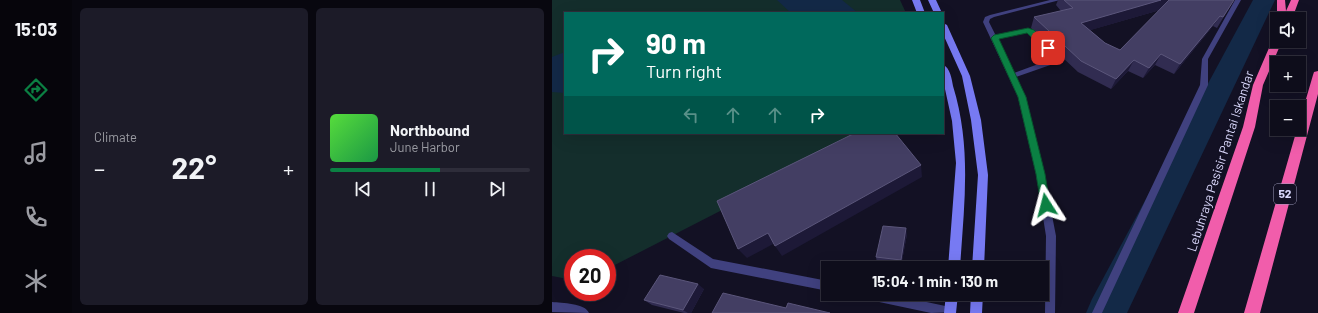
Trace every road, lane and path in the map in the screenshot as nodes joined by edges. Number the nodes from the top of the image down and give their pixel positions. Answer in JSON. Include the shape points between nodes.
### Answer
{"nodes":[{"id":1,"x":916,"y":0,"type":"edge"},
{"id":2,"x":932,"y":0,"type":"edge"},
{"id":3,"x":1057,"y":0,"type":"edge"},
{"id":4,"x":1238,"y":0,"type":"edge"},
{"id":5,"x":1281,"y":0,"type":"edge"},
{"id":6,"x":1295,"y":0,"type":"edge"},
{"id":7,"x":921,"y":12,"type":"edge"},
{"id":8,"x":938,"y":12,"type":"edge"},
{"id":9,"x":1282,"y":12,"type":"edge"},
{"id":10,"x":1290,"y":12,"type":"edge"},
{"id":11,"x":944,"y":27,"type":"edge"},
{"id":12,"x":994,"y":38,"type":"junction"},
{"id":13,"x":1274,"y":48,"type":"edge"},
{"id":14,"x":944,"y":70,"type":"edge"},
{"id":15,"x":1318,"y":75,"type":"edge"},
{"id":16,"x":1012,"y":76,"type":"junction"},
{"id":17,"x":672,"y":236,"type":"dead end"},
{"id":18,"x":955,"y":261,"type":"edge"},
{"id":19,"x":978,"y":261,"type":"edge"},
{"id":20,"x":1049,"y":261,"type":"edge"},
{"id":21,"x":821,"y":285,"type":"edge"},
{"id":22,"x":896,"y":301,"type":"edge"},
{"id":23,"x":951,"y":301,"type":"edge"},
{"id":24,"x":977,"y":301,"type":"edge"},
{"id":25,"x":1048,"y":301,"type":"edge"},
{"id":26,"x":552,"y":307,"type":"edge"},
{"id":27,"x":581,"y":312,"type":"edge"},
{"id":28,"x":950,"y":313,"type":"edge"},
{"id":29,"x":976,"y":313,"type":"edge"},
{"id":30,"x":1050,"y":313,"type":"edge"},
{"id":31,"x":1096,"y":313,"type":"edge"},
{"id":32,"x":1186,"y":313,"type":"edge"},
{"id":33,"x":1252,"y":313,"type":"edge"}],
"edges":[{"from":1,"to":7,"type":"street"},
{"from":2,"to":8,"type":"street"},
{"from":3,"to":12,"type":"lane","via":[[987,18],[986,22]]},
{"from":4,"to":31,"type":"lane","via":[[1205,59],[1204,85]]},
{"from":5,"to":9,"type":"highway"},
{"from":6,"to":10,"type":"highway"},
{"from":11,"to":19,"type":"street","via":[[966,76],[976,120],[983,175]]},
{"from":12,"to":16,"type":"lane"},
{"from":12,"to":16,"type":"lane","via":[[1028,30],[1056,59]]},
{"from":13,"to":32,"type":"highway","name":"Lebuhraya Pesisir Pantai Iskandar","via":[[1258,85],[1250,127]]},
{"from":14,"to":18,"type":"street","via":[[957,121],[961,175]]},
{"from":15,"to":33,"type":"highway","number":"52"},
{"from":16,"to":20,"type":"lane","via":[[1022,97],[1040,174],[1051,236]]},
{"from":17,"to":21,"type":"lane","via":[[711,263]]},
{"from":22,"to":28,"type":"lane"},
{"from":23,"to":28,"type":"street"},
{"from":24,"to":29,"type":"street"},
{"from":25,"to":30,"type":"lane"},
{"from":26,"to":27,"type":"lane"}]}
